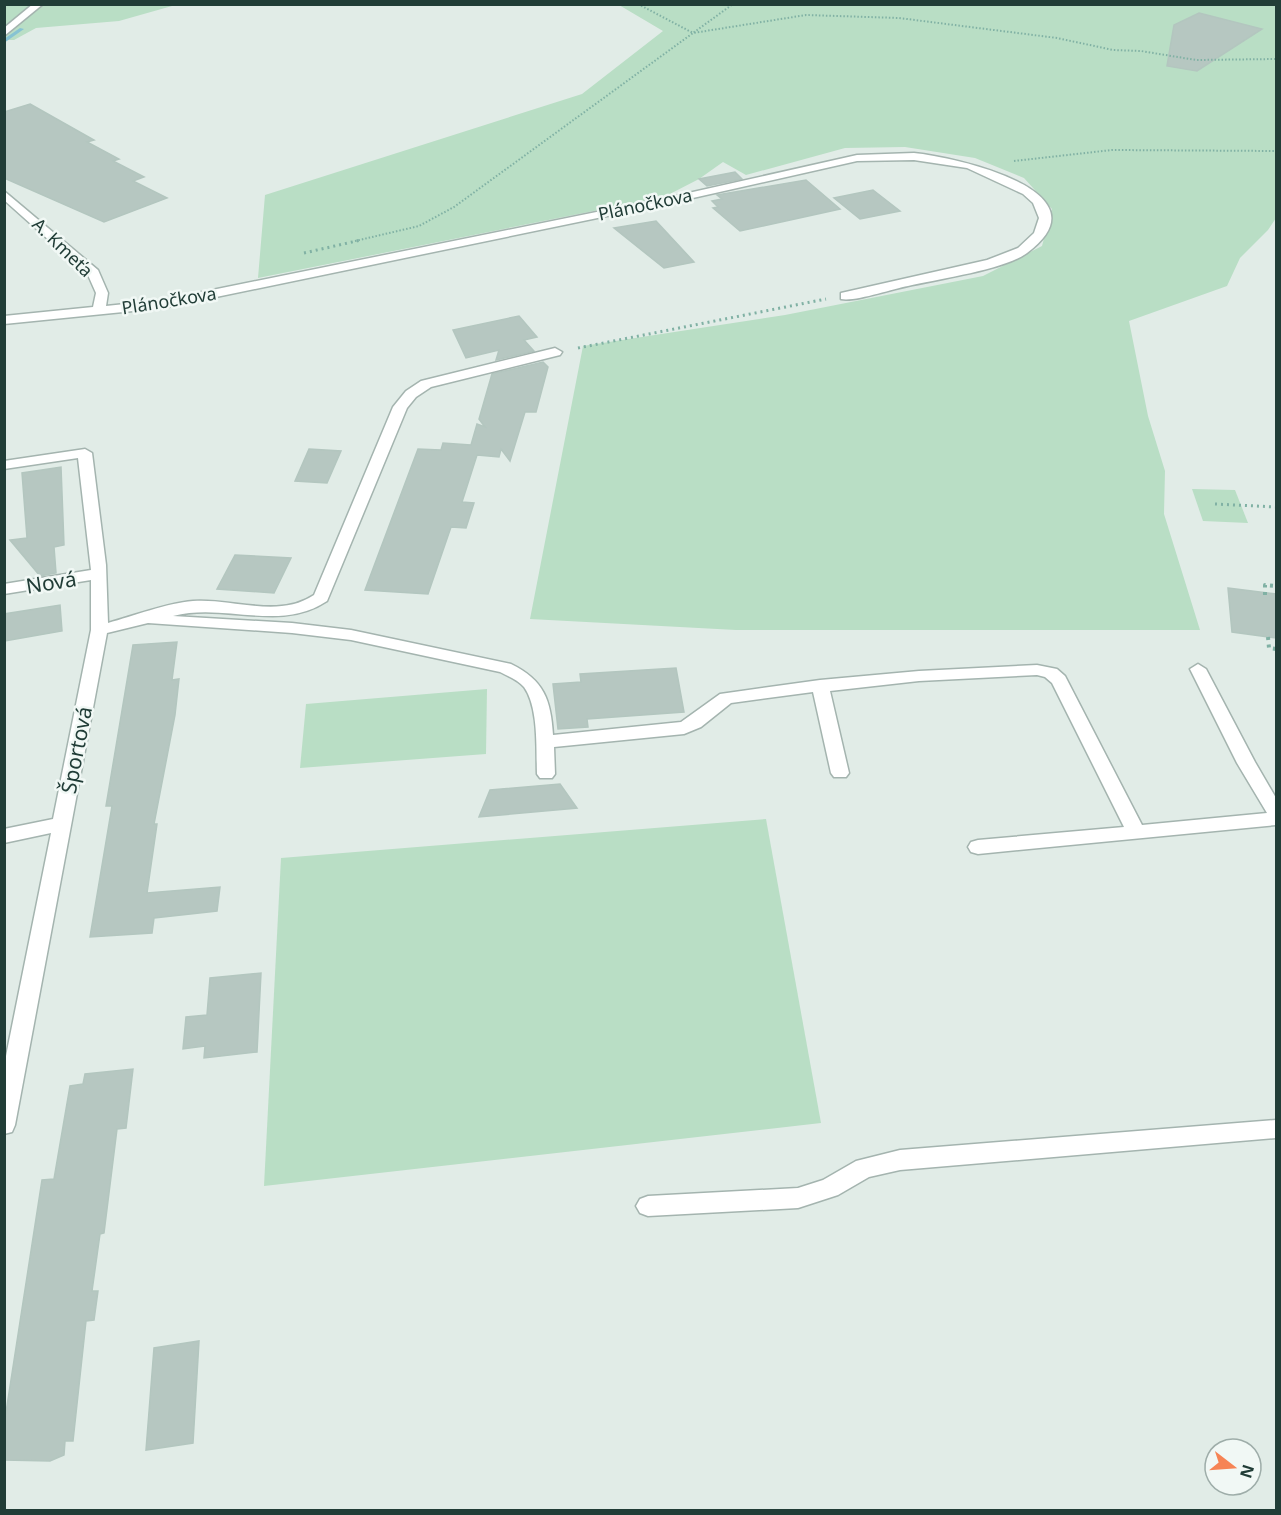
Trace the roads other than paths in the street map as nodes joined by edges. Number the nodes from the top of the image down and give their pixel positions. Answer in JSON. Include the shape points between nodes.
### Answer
{"nodes":[{"id":1,"x":39,"y":4,"type":"edge"},
{"id":2,"x":4,"y":33,"type":"edge"},
{"id":3,"x":4,"y":194,"type":"edge"},
{"id":4,"x":845,"y":296,"type":"road end"},
{"id":5,"x":99,"y":310,"type":"junction"},
{"id":6,"x":4,"y":320,"type":"edge"},
{"id":7,"x":555,"y":352,"type":"road end"},
{"id":8,"x":4,"y":465,"type":"edge"},
{"id":9,"x":97,"y":574,"type":"junction"},
{"id":10,"x":4,"y":589,"type":"edge"},
{"id":11,"x":137,"y":619,"type":"junction"},
{"id":12,"x":99,"y":630,"type":"junction"},
{"id":13,"x":1198,"y":669,"type":"dead end"},
{"id":14,"x":820,"y":686,"type":"junction"},
{"id":15,"x":543,"y":742,"type":"junction"},
{"id":16,"x":840,"y":773,"type":"dead end"},
{"id":17,"x":546,"y":774,"type":"dead end"},
{"id":18,"x":1276,"y":812,"type":"edge"},
{"id":19,"x":1276,"y":819,"type":"edge"},
{"id":20,"x":61,"y":824,"type":"junction"},
{"id":21,"x":1136,"y":830,"type":"junction"},
{"id":22,"x":4,"y":836,"type":"edge"},
{"id":23,"x":978,"y":847,"type":"dead end"},
{"id":24,"x":4,"y":1125,"type":"edge"},
{"id":25,"x":1276,"y":1129,"type":"edge"},
{"id":26,"x":648,"y":1206,"type":"dead end"}],
"edges":[{"from":1,"to":2,"type":"street"},
{"from":3,"to":5,"type":"street","name":"A. Kmeťa","via":[[94,273],[102,292]]},
{"from":4,"to":5,"type":"street","name":"Plánočkova","via":[[991,263],[1022,251],[1039,234],[1045,218],[1038,201],[1020,186],[980,168],[930,158],[857,158],[163,304]]},
{"from":5,"to":6,"type":"street","name":"Plánočkova"},
{"from":7,"to":11,"type":"street","via":[[426,384],[411,394],[400,407],[321,598],[304,609],[283,612],[192,606]]},
{"from":8,"to":9,"type":"street","name":"Športová","via":[[85,453]]},
{"from":9,"to":10,"type":"street","name":"Nová"},
{"from":9,"to":12,"type":"street","name":"Športová","via":[[102,597]]},
{"from":11,"to":12,"type":"street"},
{"from":11,"to":15,"type":"street","via":[[351,635],[505,668],[522,675],[532,686],[539,704]]},
{"from":12,"to":20,"type":"street","name":"Športová"},
{"from":13,"to":18,"type":"street","via":[[1246,764]]},
{"from":14,"to":15,"type":"street","via":[[726,698],[684,728]]},
{"from":14,"to":16,"type":"street"},
{"from":14,"to":21,"type":"street","via":[[919,676],[1038,670],[1051,673],[1059,680]]},
{"from":15,"to":17,"type":"street"},
{"from":19,"to":21,"type":"street"},
{"from":20,"to":22,"type":"street"},
{"from":20,"to":24,"type":"street","name":"Športová"},
{"from":21,"to":23,"type":"street"},
{"from":25,"to":26,"type":"street","via":[[900,1160],[864,1168],[830,1188],[798,1198]]}]}
